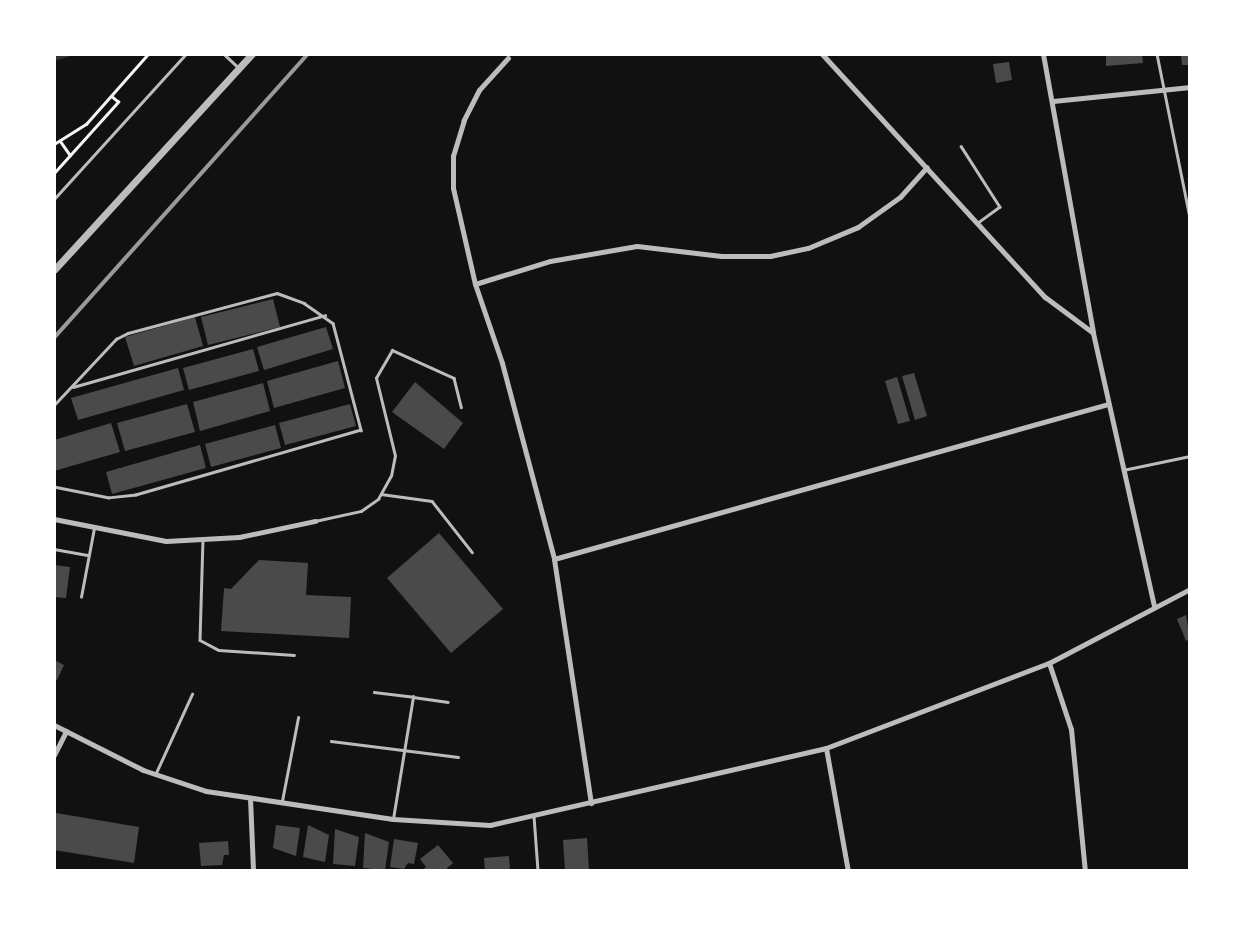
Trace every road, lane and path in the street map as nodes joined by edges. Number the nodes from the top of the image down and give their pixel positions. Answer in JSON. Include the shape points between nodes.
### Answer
{"nodes":[{"id":1,"x":148,"y":54,"type":"edge"},
{"id":2,"x":186,"y":54,"type":"edge"},
{"id":3,"x":224,"y":54,"type":"edge"},
{"id":4,"x":252,"y":54,"type":"edge"},
{"id":5,"x":822,"y":54,"type":"edge"},
{"id":6,"x":1043,"y":54,"type":"edge"},
{"id":7,"x":1157,"y":54,"type":"edge"},
{"id":8,"x":508,"y":58,"type":"dead end"},
{"id":9,"x":240,"y":68,"type":"junction"},
{"id":10,"x":1190,"y":87,"type":"edge"},
{"id":11,"x":1164,"y":90,"type":"junction"},
{"id":12,"x":112,"y":97,"type":"junction"},
{"id":13,"x":1053,"y":101,"type":"junction"},
{"id":14,"x":61,"y":142,"type":"junction"},
{"id":15,"x":54,"y":144,"type":"edge"},
{"id":16,"x":961,"y":146,"type":"dead end"},
{"id":17,"x":70,"y":155,"type":"junction"},
{"id":18,"x":926,"y":167,"type":"junction"},
{"id":19,"x":54,"y":173,"type":"edge"},
{"id":20,"x":54,"y":199,"type":"edge"},
{"id":21,"x":1190,"y":218,"type":"edge"},
{"id":22,"x":978,"y":223,"type":"junction"},
{"id":23,"x":54,"y":270,"type":"edge"},
{"id":24,"x":475,"y":284,"type":"junction"},
{"id":25,"x":326,"y":315,"type":"junction"},
{"id":26,"x":1093,"y":333,"type":"junction"},
{"id":27,"x":73,"y":387,"type":"junction"},
{"id":28,"x":1108,"y":404,"type":"junction"},
{"id":29,"x":54,"y":405,"type":"edge"},
{"id":30,"x":461,"y":407,"type":"dead end"},
{"id":31,"x":1189,"y":456,"type":"edge"},
{"id":32,"x":1190,"y":462,"type":"edge"},
{"id":33,"x":1123,"y":470,"type":"junction"},
{"id":34,"x":54,"y":487,"type":"edge"},
{"id":35,"x":381,"y":494,"type":"junction"},
{"id":36,"x":54,"y":519,"type":"edge"},
{"id":37,"x":315,"y":521,"type":"joint"},
{"id":38,"x":95,"y":525,"type":"junction"},
{"id":39,"x":203,"y":539,"type":"junction"},
{"id":40,"x":54,"y":549,"type":"edge"},
{"id":41,"x":472,"y":552,"type":"dead end"},
{"id":42,"x":88,"y":555,"type":"junction"},
{"id":43,"x":554,"y":559,"type":"junction"},
{"id":44,"x":1190,"y":589,"type":"edge"},
{"id":45,"x":81,"y":597,"type":"dead end"},
{"id":46,"x":1154,"y":607,"type":"junction"},
{"id":47,"x":294,"y":655,"type":"dead end"},
{"id":48,"x":1049,"y":663,"type":"junction"},
{"id":49,"x":374,"y":692,"type":"dead end"},
{"id":50,"x":192,"y":694,"type":"dead end"},
{"id":51,"x":413,"y":697,"type":"junction"},
{"id":52,"x":447,"y":702,"type":"dead end"},
{"id":53,"x":298,"y":718,"type":"dead end"},
{"id":54,"x":54,"y":725,"type":"edge"},
{"id":55,"x":66,"y":731,"type":"junction"},
{"id":56,"x":331,"y":741,"type":"dead end"},
{"id":57,"x":826,"y":748,"type":"junction"},
{"id":58,"x":404,"y":751,"type":"junction"},
{"id":59,"x":54,"y":755,"type":"edge"},
{"id":60,"x":458,"y":757,"type":"dead end"},
{"id":61,"x":155,"y":775,"type":"junction"},
{"id":62,"x":250,"y":797,"type":"junction"},
{"id":63,"x":282,"y":802,"type":"junction"},
{"id":64,"x":591,"y":803,"type":"junction"},
{"id":65,"x":534,"y":816,"type":"junction"},
{"id":66,"x":393,"y":818,"type":"junction"},
{"id":67,"x":253,"y":871,"type":"edge"},
{"id":68,"x":538,"y":871,"type":"edge"},
{"id":69,"x":848,"y":871,"type":"edge"},
{"id":70,"x":1085,"y":871,"type":"edge"}],
"edges":[{"from":1,"to":12,"type":"path"},
{"from":2,"to":20,"type":"lane"},
{"from":3,"to":9,"type":"lane"},
{"from":4,"to":9,"type":"street"},
{"from":5,"to":18,"type":"street"},
{"from":6,"to":13,"type":"street"},
{"from":7,"to":11,"type":"lane"},
{"from":8,"to":24,"type":"street","via":[[479,90],[453,156],[453,188]]},
{"from":9,"to":23,"type":"street"},
{"from":10,"to":11,"type":"street"},
{"from":11,"to":13,"type":"street"},
{"from":11,"to":21,"type":"lane"},
{"from":12,"to":14,"type":"path"},
{"from":12,"to":17,"type":"path","via":[[118,102]]},
{"from":13,"to":26,"type":"street"},
{"from":14,"to":15,"type":"path"},
{"from":14,"to":17,"type":"path"},
{"from":16,"to":22,"type":"lane","via":[[1000,207]]},
{"from":17,"to":19,"type":"path"},
{"from":18,"to":22,"type":"street"},
{"from":18,"to":24,"type":"street","via":[[900,197],[858,227],[808,248],[770,256],[721,256],[637,246],[550,261]]},
{"from":22,"to":26,"type":"street","via":[[1045,297]]},
{"from":24,"to":43,"type":"street","via":[[502,363]]},
{"from":25,"to":27,"type":"lane"},
{"from":25,"to":27,"type":"lane","via":[[304,303],[264,293],[153,324],[116,339]]},
{"from":25,"to":34,"type":"lane","via":[[341,348],[361,422],[358,434],[136,495],[109,498]]},
{"from":26,"to":28,"type":"street"},
{"from":27,"to":29,"type":"lane"},
{"from":28,"to":33,"type":"street"},
{"from":28,"to":43,"type":"street"},
{"from":30,"to":35,"type":"lane","via":[[454,378],[392,349],[376,378],[395,456]]},
{"from":31,"to":32,"type":"lane"},
{"from":31,"to":33,"type":"lane"},
{"from":33,"to":46,"type":"street"},
{"from":35,"to":37,"type":"lane","via":[[361,511]]},
{"from":35,"to":41,"type":"lane","via":[[432,501]]},
{"from":36,"to":38,"type":"street"},
{"from":37,"to":39,"type":"street","via":[[239,537]]},
{"from":38,"to":39,"type":"street","via":[[166,541]]},
{"from":38,"to":42,"type":"lane"},
{"from":39,"to":47,"type":"lane","via":[[200,640],[219,650]]},
{"from":40,"to":42,"type":"lane"},
{"from":42,"to":45,"type":"lane"},
{"from":43,"to":64,"type":"street"},
{"from":44,"to":46,"type":"street"},
{"from":46,"to":48,"type":"street"},
{"from":48,"to":57,"type":"street"},
{"from":48,"to":70,"type":"street","via":[[1071,729]]},
{"from":49,"to":51,"type":"lane"},
{"from":50,"to":61,"type":"lane"},
{"from":51,"to":52,"type":"lane"},
{"from":51,"to":58,"type":"lane"},
{"from":53,"to":63,"type":"lane"},
{"from":54,"to":55,"type":"street"},
{"from":55,"to":59,"type":"street"},
{"from":55,"to":61,"type":"street"},
{"from":56,"to":58,"type":"lane"},
{"from":57,"to":64,"type":"street"},
{"from":57,"to":69,"type":"street"},
{"from":58,"to":60,"type":"lane"},
{"from":58,"to":66,"type":"lane"},
{"from":61,"to":62,"type":"street","via":[[206,791]]},
{"from":62,"to":63,"type":"street"},
{"from":62,"to":67,"type":"street"},
{"from":63,"to":66,"type":"street"},
{"from":64,"to":65,"type":"street"},
{"from":65,"to":66,"type":"street","via":[[473,826]]},
{"from":65,"to":68,"type":"lane"}]}
